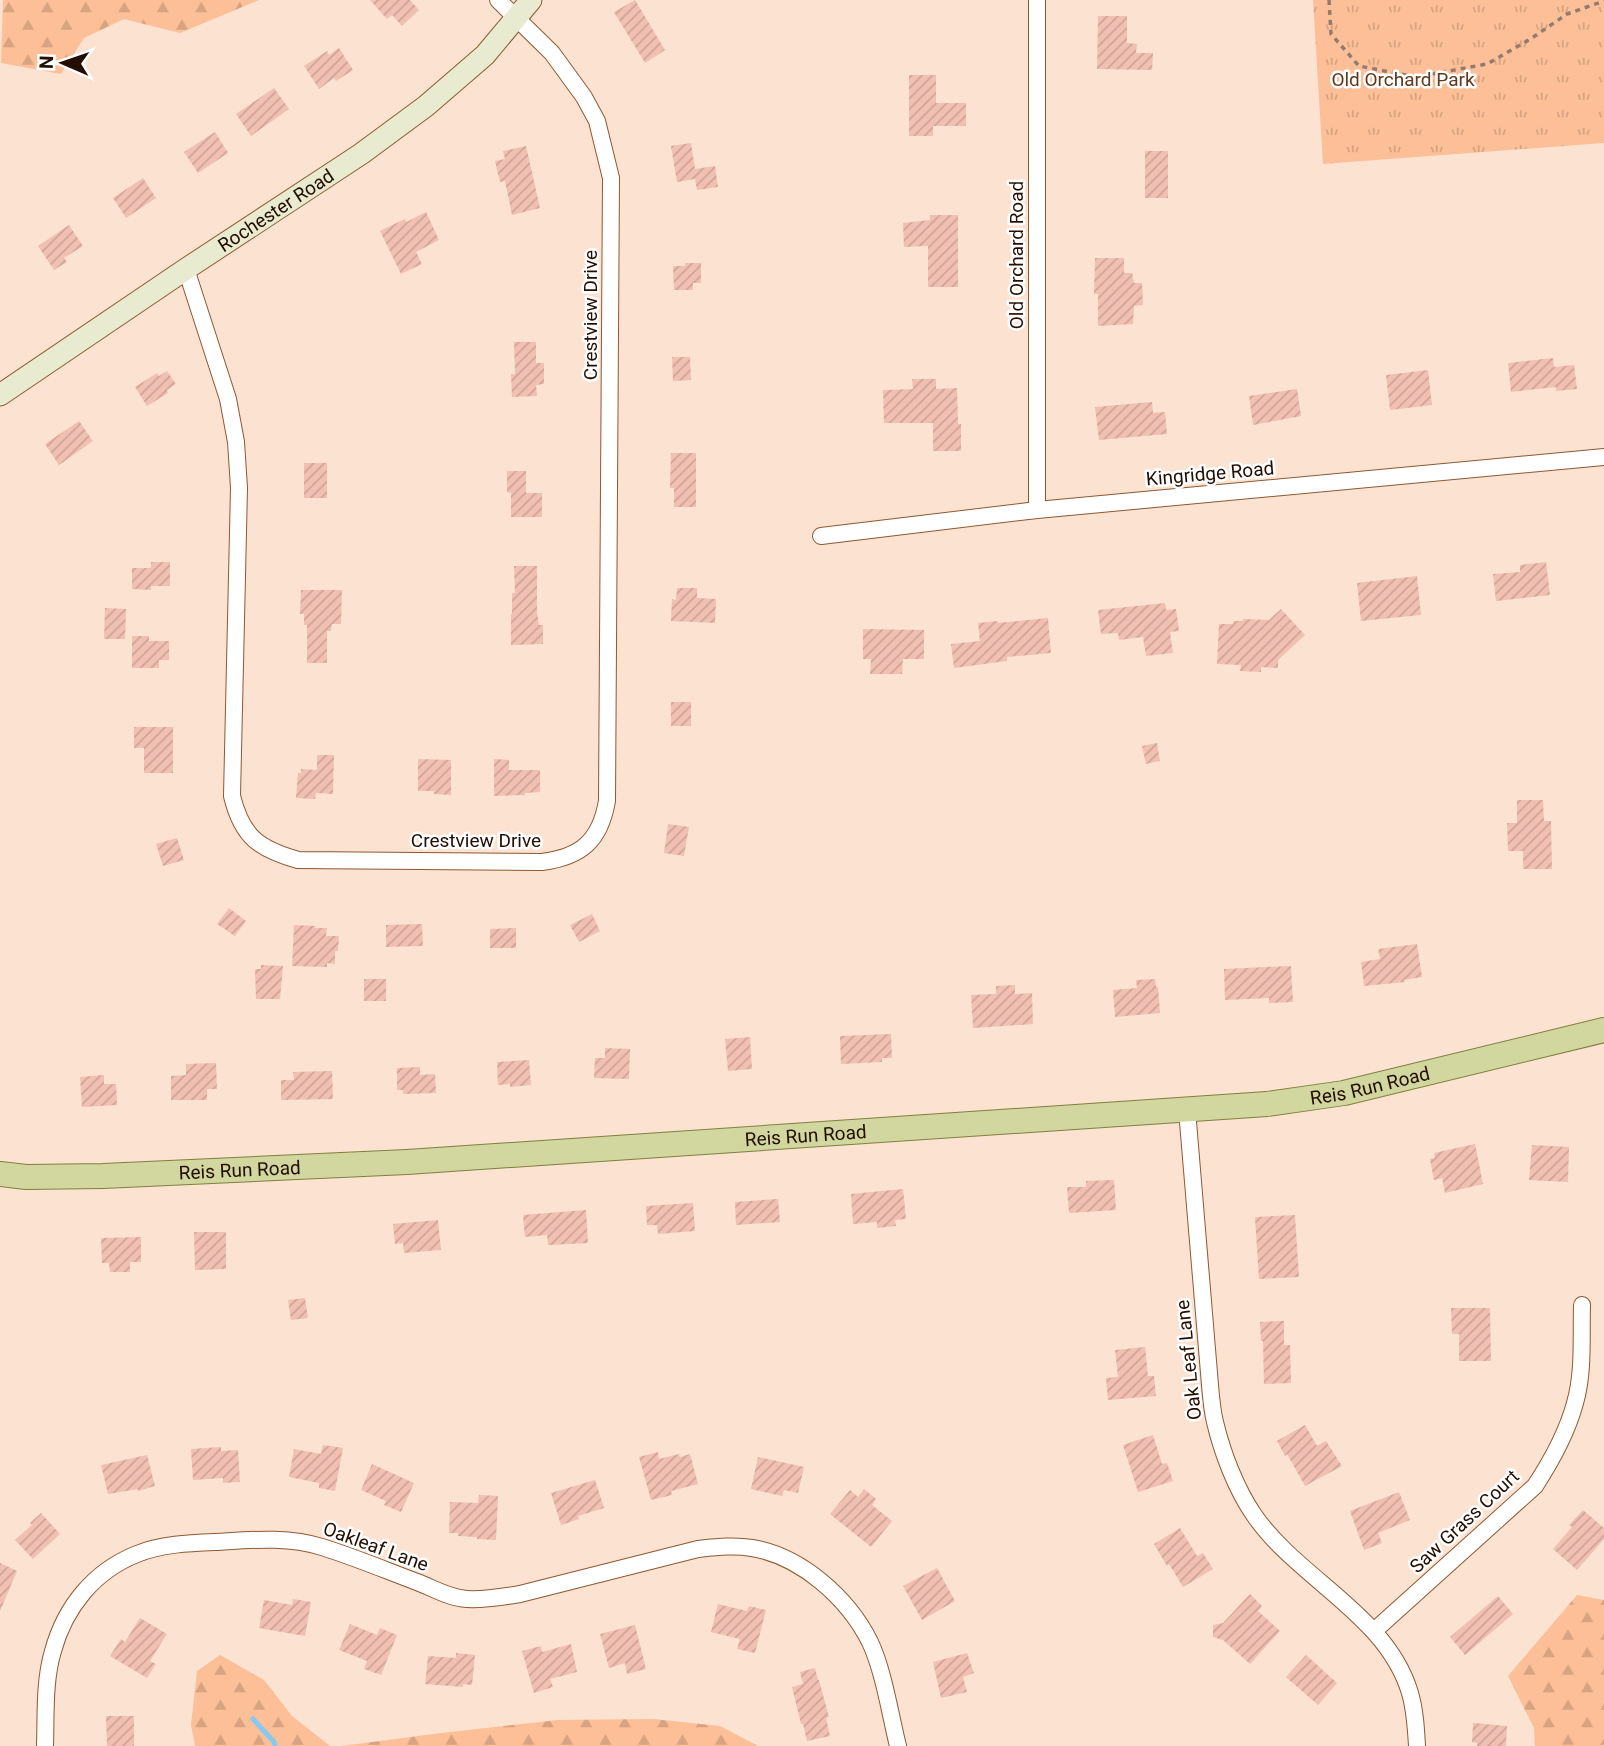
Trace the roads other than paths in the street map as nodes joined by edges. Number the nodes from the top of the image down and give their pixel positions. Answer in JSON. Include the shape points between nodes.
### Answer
{"nodes":[{"id":1,"x":498,"y":0,"type":"edge"},
{"id":2,"x":531,"y":0,"type":"edge"},
{"id":3,"x":1037,"y":0,"type":"edge"},
{"id":4,"x":515,"y":18,"type":"junction"},
{"id":5,"x":186,"y":269,"type":"junction"},
{"id":6,"x":0,"y":396,"type":"edge"},
{"id":7,"x":1604,"y":457,"type":"edge"},
{"id":8,"x":1037,"y":510,"type":"junction"},
{"id":9,"x":821,"y":536,"type":"dead end"},
{"id":10,"x":1604,"y":1030,"type":"edge"},
{"id":11,"x":1187,"y":1110,"type":"junction"},
{"id":12,"x":0,"y":1174,"type":"edge"},
{"id":13,"x":1582,"y":1305,"type":"dead end"},
{"id":14,"x":1374,"y":1631,"type":"junction"},
{"id":15,"x":45,"y":1746,"type":"edge"},
{"id":16,"x":898,"y":1746,"type":"edge"},
{"id":17,"x":1417,"y":1746,"type":"edge"}],
"edges":[{"from":1,"to":4,"type":"street","name":"Crestview Drive"},
{"from":2,"to":4,"type":"street","name":"Rochester Road"},
{"from":3,"to":8,"type":"street","name":"Old Orchard Road"},
{"from":4,"to":5,"type":"street","name":"Rochester Road","via":[[485,55],[426,106]]},
{"from":4,"to":5,"type":"street","name":"Crestview Drive","via":[[552,53],[584,97],[597,121],[611,178],[607,802],[604,821],[581,850],[562,860],[542,862],[298,860],[262,846],[243,825],[232,796],[239,490],[236,442],[228,399]]},
{"from":5,"to":6,"type":"street","name":"Rochester Road"},
{"from":7,"to":8,"type":"street","name":"Kingridge Road"},
{"from":8,"to":9,"type":"street","name":"Kingridge Road"},
{"from":10,"to":11,"type":"main road","name":"Reis Run Road","via":[[1344,1093]]},
{"from":11,"to":12,"type":"main road","name":"Reis Run Road","via":[[395,1163],[103,1176]]},
{"from":11,"to":14,"type":"street","name":"Oak Leaf Lane","via":[[1210,1385],[1225,1455],[1254,1514],[1279,1545]]},
{"from":13,"to":14,"type":"street","name":"Saw Grass Court","via":[[1576,1402],[1553,1458],[1535,1486]]},
{"from":14,"to":17,"type":"street","name":"Oak Leaf Lane","via":[[1396,1660],[1410,1693]]},
{"from":15,"to":16,"type":"street","name":"Oakleaf Lane","via":[[53,1651],[64,1621],[94,1580],[137,1553],[192,1543],[267,1539],[320,1546],[465,1599],[520,1594],[698,1549],[729,1546],[775,1554],[822,1580],[870,1642]]}]}
